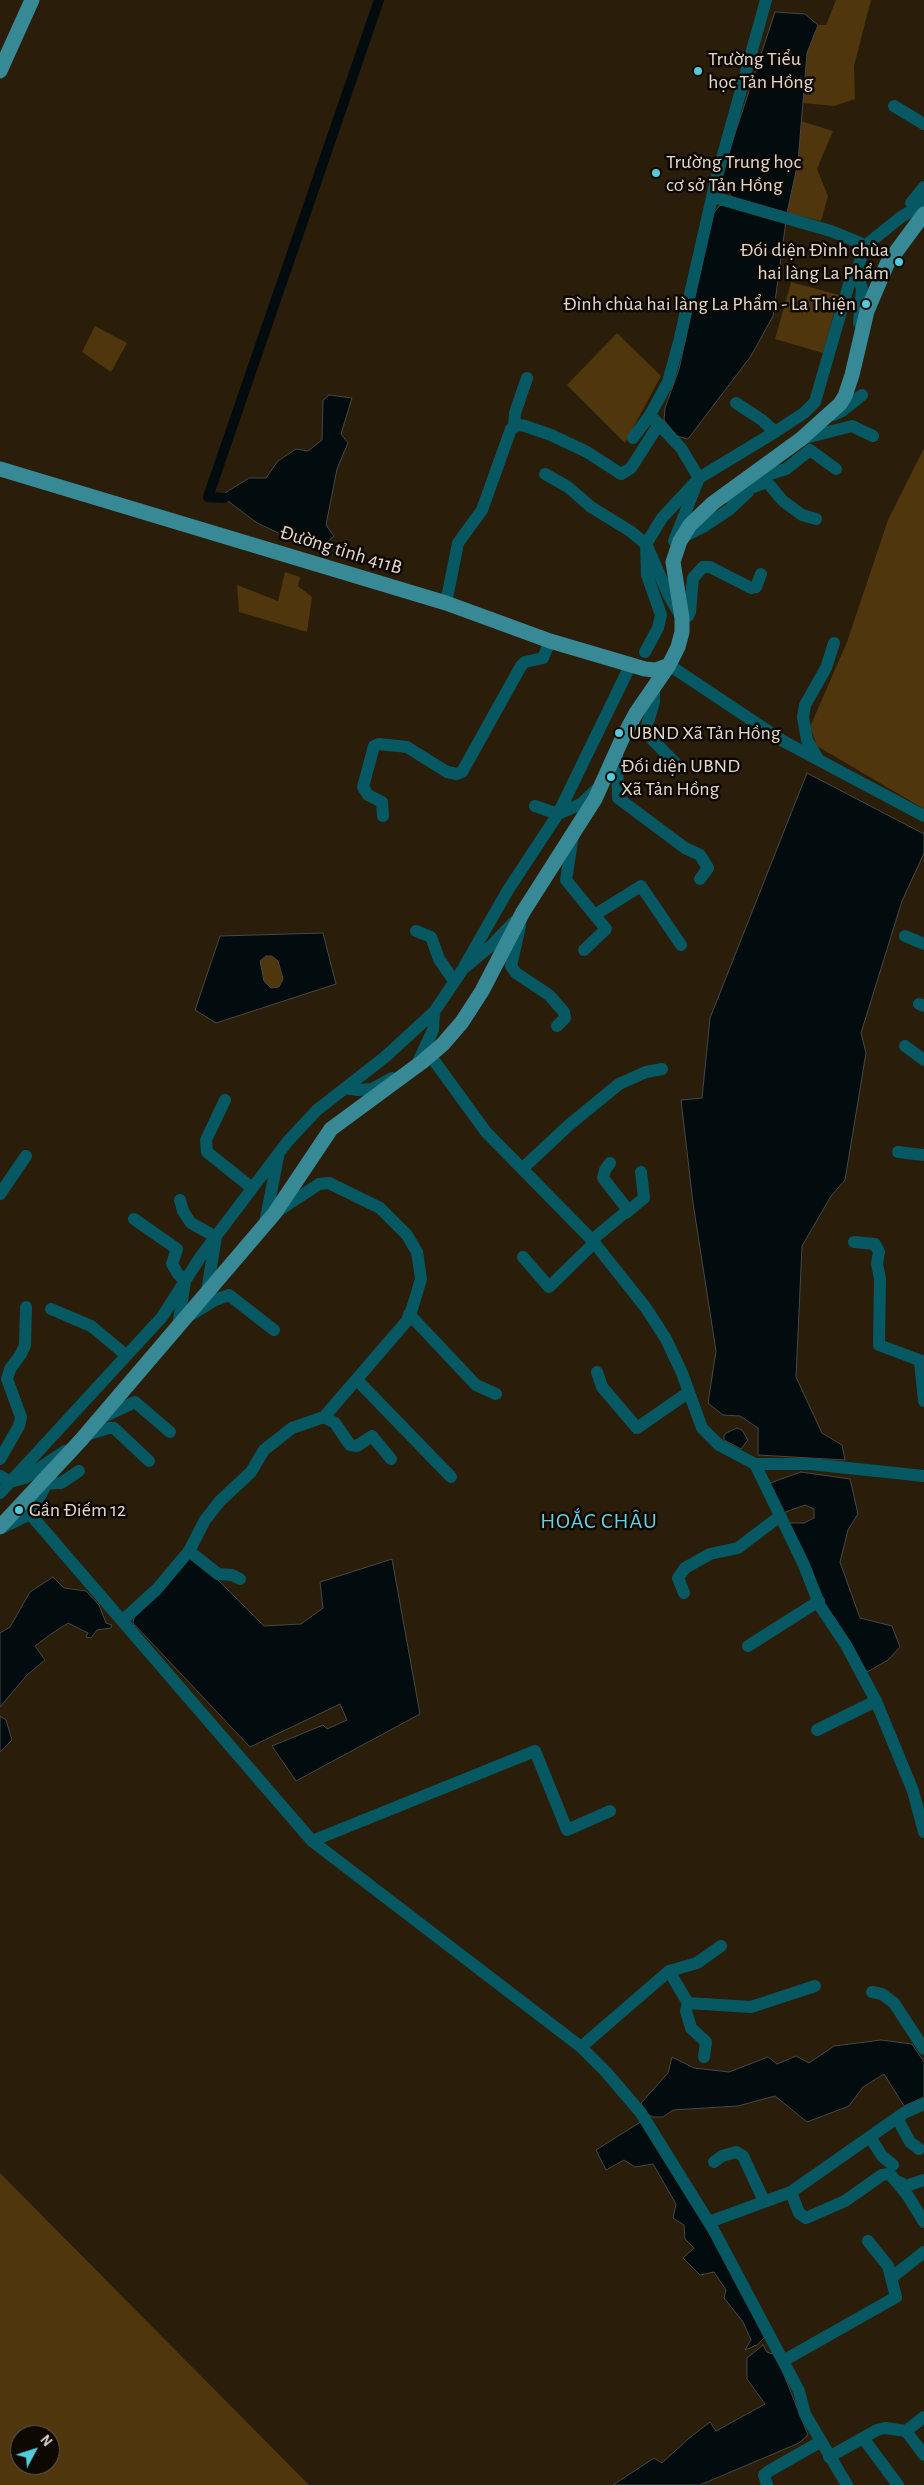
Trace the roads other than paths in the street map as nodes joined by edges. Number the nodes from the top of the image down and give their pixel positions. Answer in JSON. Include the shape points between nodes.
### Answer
{"nodes":[{"id":1,"x":32,"y":0,"type":"edge"},
{"id":2,"x":766,"y":0,"type":"edge"},
{"id":3,"x":0,"y":71,"type":"edge"},
{"id":4,"x":894,"y":106,"type":"dead end"},
{"id":5,"x":924,"y":124,"type":"edge"},
{"id":6,"x":924,"y":187,"type":"edge"},
{"id":7,"x":713,"y":197,"type":"junction"},
{"id":8,"x":924,"y":198,"type":"edge"},
{"id":9,"x":924,"y":214,"type":"edge"},
{"id":10,"x":901,"y":217,"type":"junction"},
{"id":11,"x":865,"y":246,"type":"junction"},
{"id":12,"x":857,"y":270,"type":"junction"},
{"id":13,"x":859,"y":344,"type":"junction"},
{"id":14,"x":527,"y":378,"type":"dead end"},
{"id":15,"x":862,"y":395,"type":"dead end"},
{"id":16,"x":736,"y":403,"type":"dead end"},
{"id":17,"x":856,"y":412,"type":"dead end"},
{"id":18,"x":654,"y":420,"type":"junction"},
{"id":19,"x":822,"y":420,"type":"junction"},
{"id":20,"x":514,"y":426,"type":"junction"},
{"id":21,"x":775,"y":432,"type":"junction"},
{"id":22,"x":873,"y":436,"type":"dead end"},
{"id":23,"x":633,"y":438,"type":"dead end"},
{"id":24,"x":802,"y":438,"type":"junction"},
{"id":25,"x":821,"y":443,"type":"dead end"},
{"id":26,"x":785,"y":450,"type":"junction"},
{"id":27,"x":0,"y":469,"type":"edge"},
{"id":28,"x":836,"y":469,"type":"dead end"},
{"id":29,"x":545,"y":474,"type":"dead end"},
{"id":30,"x":699,"y":478,"type":"junction"},
{"id":31,"x":747,"y":485,"type":"junction"},
{"id":32,"x":816,"y":519,"type":"dead end"},
{"id":33,"x":683,"y":536,"type":"junction"},
{"id":34,"x":646,"y":544,"type":"junction"},
{"id":35,"x":674,"y":553,"type":"junction"},
{"id":36,"x":761,"y":574,"type":"dead end"},
{"id":37,"x":446,"y":603,"type":"junction"},
{"id":38,"x":682,"y":618,"type":"junction"},
{"id":39,"x":550,"y":641,"type":"junction"},
{"id":40,"x":834,"y":643,"type":"dead end"},
{"id":41,"x":646,"y":652,"type":"dead end"},
{"id":42,"x":631,"y":664,"type":"junction"},
{"id":43,"x":669,"y":665,"type":"junction"},
{"id":44,"x":654,"y":687,"type":"junction"},
{"id":45,"x":617,"y":752,"type":"junction"},
{"id":46,"x":818,"y":759,"type":"junction"},
{"id":47,"x":681,"y":769,"type":"dead end"},
{"id":48,"x":605,"y":781,"type":"junction"},
{"id":49,"x":535,"y":806,"type":"dead end"},
{"id":50,"x":558,"y":814,"type":"junction"},
{"id":51,"x":383,"y":816,"type":"dead end"},
{"id":52,"x":924,"y":816,"type":"edge"},
{"id":53,"x":573,"y":833,"type":"junction"},
{"id":54,"x":700,"y":879,"type":"dead end"},
{"id":55,"x":523,"y":912,"type":"junction"},
{"id":56,"x":596,"y":914,"type":"junction"},
{"id":57,"x":416,"y":931,"type":"dead end"},
{"id":58,"x":905,"y":936,"type":"dead end"},
{"id":59,"x":924,"y":944,"type":"edge"},
{"id":60,"x":681,"y":945,"type":"dead end"},
{"id":61,"x":584,"y":950,"type":"dead end"},
{"id":62,"x":463,"y":969,"type":"junction"},
{"id":63,"x":454,"y":982,"type":"junction"},
{"id":64,"x":434,"y":1012,"type":"junction"},
{"id":65,"x":557,"y":1026,"type":"dead end"},
{"id":66,"x":905,"y":1046,"type":"dead end"},
{"id":67,"x":430,"y":1055,"type":"junction"},
{"id":68,"x":924,"y":1060,"type":"edge"},
{"id":69,"x":411,"y":1069,"type":"junction"},
{"id":70,"x":662,"y":1069,"type":"dead end"},
{"id":71,"x":346,"y":1088,"type":"junction"},
{"id":72,"x":225,"y":1100,"type":"dead end"},
{"id":73,"x":279,"y":1152,"type":"junction"},
{"id":74,"x":898,"y":1152,"type":"dead end"},
{"id":75,"x":924,"y":1155,"type":"edge"},
{"id":76,"x":26,"y":1156,"type":"dead end"},
{"id":77,"x":610,"y":1163,"type":"dead end"},
{"id":78,"x":524,"y":1168,"type":"junction"},
{"id":79,"x":642,"y":1172,"type":"dead end"},
{"id":80,"x":252,"y":1188,"type":"junction"},
{"id":81,"x":0,"y":1194,"type":"edge"},
{"id":82,"x":180,"y":1200,"type":"dead end"},
{"id":83,"x":626,"y":1213,"type":"junction"},
{"id":84,"x":269,"y":1218,"type":"junction"},
{"id":85,"x":134,"y":1219,"type":"dead end"},
{"id":86,"x":216,"y":1237,"type":"junction"},
{"id":87,"x":593,"y":1242,"type":"junction"},
{"id":88,"x":854,"y":1242,"type":"dead end"},
{"id":89,"x":523,"y":1257,"type":"dead end"},
{"id":90,"x":185,"y":1281,"type":"junction"},
{"id":91,"x":207,"y":1292,"type":"junction"},
{"id":92,"x":26,"y":1307,"type":"dead end"},
{"id":93,"x":51,"y":1309,"type":"dead end"},
{"id":94,"x":410,"y":1314,"type":"junction"},
{"id":95,"x":181,"y":1323,"type":"junction"},
{"id":96,"x":274,"y":1330,"type":"dead end"},
{"id":97,"x":126,"y":1355,"type":"junction"},
{"id":98,"x":922,"y":1362,"type":"edge"},
{"id":99,"x":597,"y":1372,"type":"dead end"},
{"id":100,"x":357,"y":1380,"type":"junction"},
{"id":101,"x":689,"y":1392,"type":"junction"},
{"id":102,"x":496,"y":1394,"type":"dead end"},
{"id":103,"x":924,"y":1401,"type":"edge"},
{"id":104,"x":324,"y":1417,"type":"junction"},
{"id":105,"x":100,"y":1418,"type":"junction"},
{"id":106,"x":170,"y":1432,"type":"dead end"},
{"id":107,"x":84,"y":1438,"type":"junction"},
{"id":108,"x":0,"y":1459,"type":"edge"},
{"id":109,"x":391,"y":1459,"type":"dead end"},
{"id":110,"x":149,"y":1461,"type":"dead end"},
{"id":111,"x":755,"y":1464,"type":"junction"},
{"id":112,"x":79,"y":1471,"type":"dead end"},
{"id":113,"x":924,"y":1476,"type":"edge"},
{"id":114,"x":451,"y":1477,"type":"dead end"},
{"id":115,"x":5,"y":1479,"type":"edge"},
{"id":116,"x":42,"y":1485,"type":"junction"},
{"id":117,"x":0,"y":1493,"type":"edge"},
{"id":118,"x":30,"y":1514,"type":"junction"},
{"id":119,"x":780,"y":1516,"type":"junction"},
{"id":120,"x":0,"y":1527,"type":"edge"},
{"id":121,"x":189,"y":1551,"type":"junction"},
{"id":122,"x":240,"y":1579,"type":"dead end"},
{"id":123,"x":684,"y":1593,"type":"dead end"},
{"id":124,"x":818,"y":1601,"type":"junction"},
{"id":125,"x":122,"y":1622,"type":"junction"},
{"id":126,"x":748,"y":1646,"type":"dead end"},
{"id":127,"x":876,"y":1701,"type":"junction"},
{"id":128,"x":817,"y":1730,"type":"dead end"},
{"id":129,"x":610,"y":1811,"type":"dead end"},
{"id":130,"x":924,"y":1832,"type":"edge"},
{"id":131,"x":312,"y":1841,"type":"junction"},
{"id":132,"x":720,"y":1946,"type":"dead end"},
{"id":133,"x":669,"y":1971,"type":"junction"},
{"id":134,"x":815,"y":1986,"type":"dead end"},
{"id":135,"x":872,"y":1992,"type":"dead end"},
{"id":136,"x":688,"y":2003,"type":"junction"},
{"id":137,"x":581,"y":2047,"type":"junction"},
{"id":138,"x":924,"y":2049,"type":"edge"},
{"id":139,"x":704,"y":2057,"type":"dead end"},
{"id":140,"x":924,"y":2104,"type":"edge"},
{"id":141,"x":897,"y":2118,"type":"junction"},
{"id":142,"x":870,"y":2137,"type":"junction"},
{"id":143,"x":920,"y":2149,"type":"dead end"},
{"id":144,"x":714,"y":2162,"type":"dead end"},
{"id":145,"x":893,"y":2165,"type":"dead end"},
{"id":146,"x":924,"y":2180,"type":"edge"},
{"id":147,"x":899,"y":2182,"type":"junction"},
{"id":148,"x":791,"y":2192,"type":"junction"},
{"id":149,"x":764,"y":2201,"type":"junction"},
{"id":150,"x":709,"y":2222,"type":"junction"},
{"id":151,"x":924,"y":2222,"type":"edge"},
{"id":152,"x":868,"y":2241,"type":"dead end"},
{"id":153,"x":924,"y":2252,"type":"edge"},
{"id":154,"x":891,"y":2278,"type":"junction"},
{"id":155,"x":783,"y":2361,"type":"junction"},
{"id":156,"x":924,"y":2417,"type":"edge"},
{"id":157,"x":906,"y":2431,"type":"junction"},
{"id":158,"x":863,"y":2438,"type":"junction"},
{"id":159,"x":820,"y":2442,"type":"junction"},
{"id":160,"x":924,"y":2455,"type":"edge"},
{"id":161,"x":829,"y":2457,"type":"junction"},
{"id":162,"x":767,"y":2485,"type":"edge"},
{"id":163,"x":847,"y":2485,"type":"edge"},
{"id":164,"x":898,"y":2485,"type":"edge"}],
"edges":[{"from":1,"to":3,"type":"main road"},
{"from":2,"to":7,"type":"street","via":[[724,146]]},
{"from":4,"to":5,"type":"street"},
{"from":6,"to":10,"type":"street"},
{"from":7,"to":11,"type":"street","via":[[831,231]]},
{"from":7,"to":18,"type":"street","via":[[671,372]]},
{"from":8,"to":10,"type":"street"},
{"from":9,"to":13,"type":"main road","via":[[887,264],[867,311]]},
{"from":10,"to":11,"type":"street"},
{"from":11,"to":12,"type":"street"},
{"from":12,"to":13,"type":"street","via":[[862,289]]},
{"from":12,"to":21,"type":"street","via":[[848,284],[815,402]]},
{"from":13,"to":19,"type":"main road","via":[[845,396]]},
{"from":14,"to":20,"type":"street"},
{"from":15,"to":19,"type":"street","via":[[842,412]]},
{"from":16,"to":21,"type":"street"},
{"from":17,"to":19,"type":"street"},
{"from":18,"to":20,"type":"street","via":[[631,468],[621,474],[570,443],[525,426]]},
{"from":18,"to":23,"type":"street"},
{"from":18,"to":30,"type":"street","via":[[685,455]]},
{"from":19,"to":24,"type":"main road"},
{"from":20,"to":37,"type":"street","via":[[507,437],[482,510],[458,543]]},
{"from":21,"to":30,"type":"street"},
{"from":22,"to":24,"type":"street","via":[[852,426]]},
{"from":24,"to":26,"type":"main road"},
{"from":25,"to":26,"type":"street"},
{"from":26,"to":31,"type":"main road"},
{"from":27,"to":37,"type":"main road","name":"Đường tỉnh 411B"},
{"from":28,"to":31,"type":"street","via":[[810,450],[786,469]]},
{"from":29,"to":34,"type":"street"},
{"from":30,"to":34,"type":"street","via":[[662,518]]},
{"from":30,"to":35,"type":"street","via":[[674,543]]},
{"from":31,"to":32,"type":"street","via":[[767,482],[783,501],[802,515]]},
{"from":31,"to":33,"type":"main road","via":[[717,500]]},
{"from":31,"to":33,"type":"street","via":[[730,509]]},
{"from":33,"to":35,"type":"main road"},
{"from":34,"to":38,"type":"street"},
{"from":34,"to":41,"type":"street","via":[[648,575],[661,615]]},
{"from":35,"to":38,"type":"main road"},
{"from":36,"to":38,"type":"street","via":[[753,588],[707,566],[702,568],[693,578],[690,612]]},
{"from":37,"to":39,"type":"main road","name":"Đường tỉnh 411B"},
{"from":38,"to":43,"type":"main road","via":[[682,632]]},
{"from":39,"to":42,"type":"main road","name":"Đường tỉnh 411B"},
{"from":39,"to":51,"type":"street","via":[[543,658],[521,666],[462,772],[448,772],[407,747],[374,746],[363,787],[368,795],[381,800]]},
{"from":40,"to":46,"type":"street","via":[[826,668],[805,706],[803,718],[807,740]]},
{"from":42,"to":43,"type":"main road","name":"Đường tỉnh 411B","via":[[656,670]]},
{"from":42,"to":50,"type":"street"},
{"from":43,"to":44,"type":"main road"},
{"from":43,"to":46,"type":"street","via":[[783,742]]},
{"from":44,"to":45,"type":"main road","via":[[636,713]]},
{"from":44,"to":47,"type":"street","via":[[654,702],[645,732]]},
{"from":45,"to":48,"type":"main road"},
{"from":45,"to":54,"type":"street","via":[[618,798],[685,848],[700,855],[708,868]]},
{"from":46,"to":52,"type":"street"},
{"from":48,"to":50,"type":"street","via":[[581,804]]},
{"from":48,"to":53,"type":"main road"},
{"from":49,"to":50,"type":"street"},
{"from":50,"to":62,"type":"street","via":[[508,890]]},
{"from":53,"to":55,"type":"main road"},
{"from":53,"to":56,"type":"street","via":[[566,880]]},
{"from":55,"to":62,"type":"street","via":[[492,945]]},
{"from":55,"to":65,"type":"street","via":[[511,966],[516,973],[550,995],[564,1012],[565,1018]]},
{"from":55,"to":67,"type":"main road","via":[[462,1022]]},
{"from":56,"to":60,"type":"street","via":[[641,886]]},
{"from":56,"to":61,"type":"street","via":[[606,928]]},
{"from":57,"to":63,"type":"street","via":[[431,937]]},
{"from":58,"to":59,"type":"street"},
{"from":62,"to":63,"type":"street"},
{"from":63,"to":64,"type":"street"},
{"from":64,"to":69,"type":"street","via":[[433,1030]]},
{"from":64,"to":71,"type":"street"},
{"from":66,"to":68,"type":"street"},
{"from":67,"to":69,"type":"main road"},
{"from":67,"to":78,"type":"street","via":[[486,1132]]},
{"from":69,"to":71,"type":"street","via":[[372,1088]]},
{"from":69,"to":84,"type":"main road","via":[[331,1129]]},
{"from":70,"to":78,"type":"street","via":[[619,1084]]},
{"from":71,"to":73,"type":"street","via":[[317,1110]]},
{"from":72,"to":80,"type":"street","via":[[206,1140],[207,1152]]},
{"from":73,"to":80,"type":"street"},
{"from":73,"to":84,"type":"street"},
{"from":74,"to":75,"type":"street"},
{"from":76,"to":81,"type":"street"},
{"from":77,"to":83,"type":"street","via":[[603,1178],[626,1205]]},
{"from":78,"to":87,"type":"street"},
{"from":79,"to":83,"type":"street","via":[[644,1198]]},
{"from":80,"to":86,"type":"street"},
{"from":82,"to":86,"type":"street","via":[[191,1223]]},
{"from":83,"to":87,"type":"street"},
{"from":84,"to":91,"type":"main road"},
{"from":84,"to":94,"type":"street","via":[[319,1184],[329,1183],[380,1208],[406,1235],[417,1252],[421,1279]]},
{"from":85,"to":90,"type":"street","via":[[176,1247],[172,1264]]},
{"from":86,"to":90,"type":"street"},
{"from":86,"to":91,"type":"street"},
{"from":87,"to":89,"type":"street","via":[[548,1287]]},
{"from":87,"to":101,"type":"street","via":[[646,1308],[670,1348]]},
{"from":88,"to":98,"type":"street","via":[[875,1244],[879,1252],[879,1345]]},
{"from":90,"to":95,"type":"street"},
{"from":90,"to":97,"type":"street","via":[[162,1317]]},
{"from":91,"to":95,"type":"main road"},
{"from":92,"to":108,"type":"street","via":[[25,1345],[7,1380],[22,1417]]},
{"from":93,"to":97,"type":"street","via":[[91,1326]]},
{"from":94,"to":100,"type":"street"},
{"from":94,"to":102,"type":"street","via":[[476,1385]]},
{"from":95,"to":96,"type":"street","via":[[229,1295]]},
{"from":95,"to":105,"type":"main road"},
{"from":97,"to":115,"type":"street"},
{"from":98,"to":103,"type":"street"},
{"from":99,"to":101,"type":"street","via":[[602,1387],[637,1428]]},
{"from":100,"to":104,"type":"street"},
{"from":100,"to":114,"type":"street"},
{"from":101,"to":111,"type":"street","via":[[702,1428],[719,1445]]},
{"from":104,"to":109,"type":"street","via":[[336,1423],[350,1445],[357,1446],[372,1436]]},
{"from":104,"to":121,"type":"street","via":[[292,1428],[264,1450],[252,1472],[220,1500],[205,1520]]},
{"from":105,"to":106,"type":"street","via":[[135,1402]]},
{"from":105,"to":107,"type":"main road"},
{"from":107,"to":110,"type":"street","via":[[114,1428]]},
{"from":107,"to":115,"type":"street","via":[[25,1478]]},
{"from":107,"to":116,"type":"main road"},
{"from":111,"to":113,"type":"street","via":[[810,1464]]},
{"from":111,"to":119,"type":"street"},
{"from":112,"to":116,"type":"street","via":[[61,1482]]},
{"from":115,"to":117,"type":"street"},
{"from":116,"to":118,"type":"street"},
{"from":116,"to":120,"type":"main road"},
{"from":118,"to":120,"type":"street"},
{"from":118,"to":125,"type":"street"},
{"from":119,"to":123,"type":"street","via":[[738,1548],[710,1554],[685,1568],[678,1578]]},
{"from":119,"to":124,"type":"street"},
{"from":121,"to":122,"type":"street","via":[[218,1574]]},
{"from":121,"to":125,"type":"street","via":[[157,1589]]},
{"from":124,"to":126,"type":"street"},
{"from":124,"to":127,"type":"street"},
{"from":125,"to":131,"type":"street"},
{"from":127,"to":128,"type":"street"},
{"from":127,"to":130,"type":"street","via":[[913,1791]]},
{"from":129,"to":131,"type":"street","via":[[567,1830],[535,1751]]},
{"from":131,"to":137,"type":"street"},
{"from":132,"to":133,"type":"street","via":[[697,1964]]},
{"from":133,"to":136,"type":"street"},
{"from":133,"to":137,"type":"street"},
{"from":134,"to":136,"type":"street","via":[[751,2007]]},
{"from":135,"to":138,"type":"street","via":[[882,1994],[894,2003]]},
{"from":136,"to":139,"type":"street","via":[[686,2012],[691,2028],[706,2042]]},
{"from":137,"to":150,"type":"street","via":[[641,2113]]},
{"from":140,"to":141,"type":"street"},
{"from":141,"to":142,"type":"street"},
{"from":141,"to":143,"type":"street","via":[[910,2142]]},
{"from":142,"to":145,"type":"street","via":[[882,2156]]},
{"from":142,"to":148,"type":"street"},
{"from":144,"to":149,"type":"street","via":[[736,2152],[743,2156]]},
{"from":146,"to":147,"type":"street","via":[[906,2186]]},
{"from":147,"to":148,"type":"street","via":[[890,2174],[882,2175],[845,2201],[806,2218],[799,2213]]},
{"from":147,"to":151,"type":"street"},
{"from":148,"to":149,"type":"street"},
{"from":149,"to":150,"type":"street"},
{"from":150,"to":155,"type":"street"},
{"from":152,"to":154,"type":"street","via":[[888,2266]]},
{"from":153,"to":154,"type":"street"},
{"from":154,"to":155,"type":"street","via":[[896,2297]]},
{"from":155,"to":159,"type":"street"},
{"from":156,"to":157,"type":"street"},
{"from":157,"to":158,"type":"street","via":[[885,2428]]},
{"from":157,"to":160,"type":"street"},
{"from":158,"to":161,"type":"street"},
{"from":158,"to":164,"type":"street"},
{"from":159,"to":161,"type":"street"},
{"from":159,"to":162,"type":"street","via":[[764,2475]]},
{"from":161,"to":163,"type":"street"}]}
